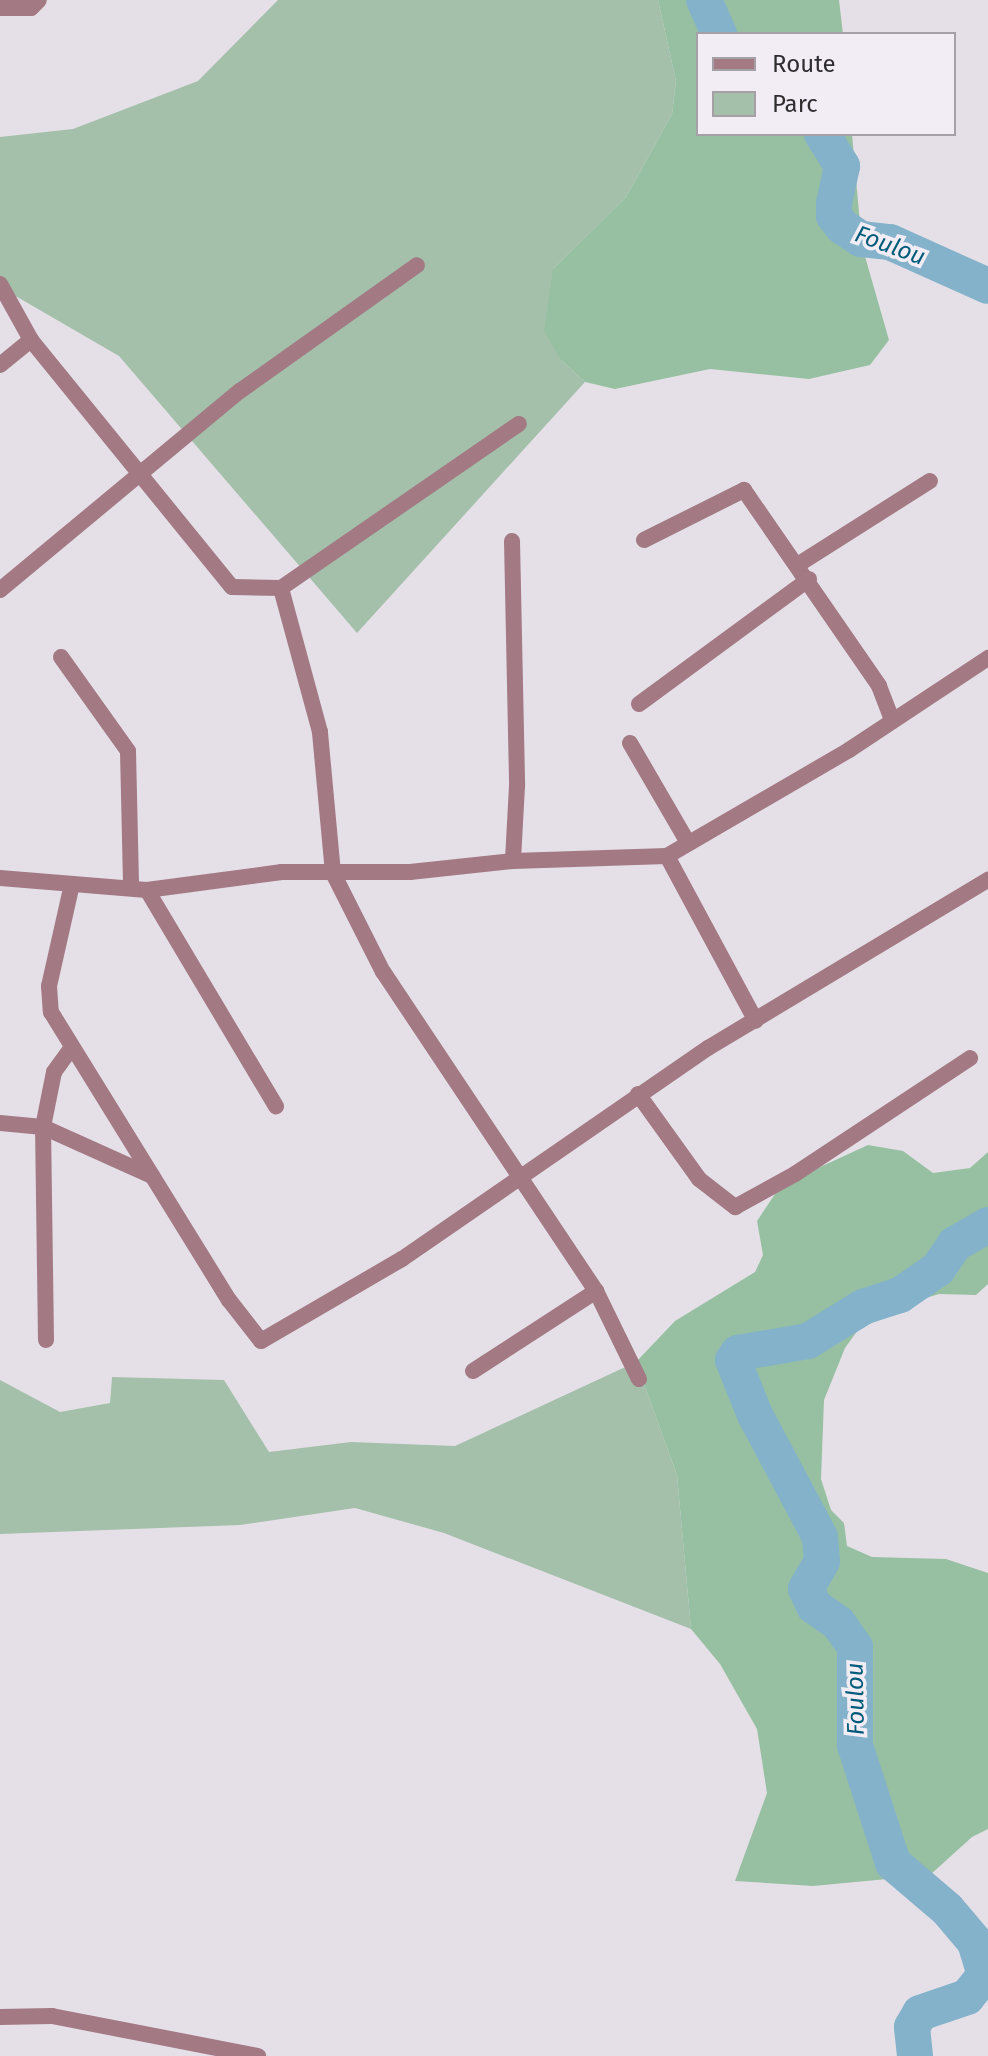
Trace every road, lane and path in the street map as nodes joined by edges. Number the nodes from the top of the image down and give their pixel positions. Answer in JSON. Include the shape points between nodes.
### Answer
{"nodes":[{"id":1,"x":39,"y":0,"type":"edge"},
{"id":2,"x":0,"y":8,"type":"edge"},
{"id":3,"x":417,"y":265,"type":"dead end"},
{"id":4,"x":0,"y":284,"type":"edge"},
{"id":5,"x":31,"y":340,"type":"junction"},
{"id":6,"x":0,"y":365,"type":"edge"},
{"id":7,"x":519,"y":424,"type":"dead end"},
{"id":8,"x":144,"y":473,"type":"junction"},
{"id":9,"x":930,"y":481,"type":"dead end"},
{"id":10,"x":644,"y":540,"type":"dead end"},
{"id":11,"x":512,"y":541,"type":"dead end"},
{"id":12,"x":799,"y":564,"type":"junction"},
{"id":13,"x":809,"y":579,"type":"junction"},
{"id":14,"x":281,"y":588,"type":"junction"},
{"id":15,"x":0,"y":590,"type":"edge"},
{"id":16,"x":61,"y":657,"type":"dead end"},
{"id":17,"x":988,"y":658,"type":"edge"},
{"id":18,"x":639,"y":704,"type":"dead end"},
{"id":19,"x":891,"y":718,"type":"junction"},
{"id":20,"x":630,"y":743,"type":"dead end"},
{"id":21,"x":687,"y":841,"type":"junction"},
{"id":22,"x":667,"y":856,"type":"junction"},
{"id":23,"x":513,"y":861,"type":"junction"},
{"id":24,"x":333,"y":873,"type":"junction"},
{"id":25,"x":0,"y":878,"type":"edge"},
{"id":26,"x":988,"y":880,"type":"edge"},
{"id":27,"x":72,"y":884,"type":"junction"},
{"id":28,"x":139,"y":889,"type":"junction"},
{"id":29,"x":756,"y":1021,"type":"junction"},
{"id":30,"x":71,"y":1049,"type":"junction"},
{"id":31,"x":970,"y":1058,"type":"dead end"},
{"id":32,"x":638,"y":1094,"type":"junction"},
{"id":33,"x":276,"y":1106,"type":"dead end"},
{"id":34,"x":0,"y":1123,"type":"edge"},
{"id":35,"x":43,"y":1127,"type":"junction"},
{"id":36,"x":520,"y":1173,"type":"junction"},
{"id":37,"x":154,"y":1176,"type":"junction"},
{"id":38,"x":596,"y":1291,"type":"junction"},
{"id":39,"x":46,"y":1340,"type":"dead end"},
{"id":40,"x":473,"y":1371,"type":"dead end"},
{"id":41,"x":639,"y":1379,"type":"dead end"},
{"id":42,"x":0,"y":2017,"type":"edge"},
{"id":43,"x":258,"y":2056,"type":"edge"}],
"edges":[{"from":1,"to":2,"type":"street","via":[[31,8]]},
{"from":3,"to":8,"type":"street","via":[[240,391]]},
{"from":4,"to":5,"type":"street"},
{"from":5,"to":6,"type":"street"},
{"from":5,"to":8,"type":"street"},
{"from":7,"to":14,"type":"street"},
{"from":8,"to":14,"type":"street","via":[[232,587]]},
{"from":8,"to":15,"type":"street"},
{"from":9,"to":12,"type":"street"},
{"from":10,"to":12,"type":"street","via":[[744,490]]},
{"from":11,"to":23,"type":"street","via":[[517,786]]},
{"from":12,"to":13,"type":"street"},
{"from":13,"to":18,"type":"street"},
{"from":13,"to":19,"type":"street","via":[[879,686]]},
{"from":14,"to":24,"type":"street","via":[[320,732]]},
{"from":16,"to":28,"type":"street","via":[[128,751]]},
{"from":17,"to":19,"type":"street"},
{"from":19,"to":21,"type":"street","via":[[849,750]]},
{"from":20,"to":21,"type":"street"},
{"from":21,"to":22,"type":"street"},
{"from":22,"to":23,"type":"street"},
{"from":22,"to":29,"type":"street"},
{"from":23,"to":24,"type":"street","via":[[472,868]]},
{"from":24,"to":28,"type":"street","via":[[282,872]]},
{"from":24,"to":36,"type":"street","via":[[383,972]]},
{"from":25,"to":27,"type":"street"},
{"from":26,"to":29,"type":"street"},
{"from":27,"to":28,"type":"street"},
{"from":27,"to":30,"type":"street","via":[[49,986],[51,1012]]},
{"from":28,"to":33,"type":"street"},
{"from":29,"to":32,"type":"street"},
{"from":30,"to":35,"type":"street","via":[[54,1072]]},
{"from":30,"to":37,"type":"street"},
{"from":31,"to":32,"type":"street","via":[[795,1174],[735,1207],[699,1179]]},
{"from":32,"to":36,"type":"street"},
{"from":34,"to":35,"type":"street"},
{"from":35,"to":37,"type":"street"},
{"from":35,"to":39,"type":"street"},
{"from":36,"to":37,"type":"street","via":[[402,1259],[261,1341],[229,1300]]},
{"from":36,"to":38,"type":"street"},
{"from":38,"to":40,"type":"street"},
{"from":38,"to":41,"type":"street"},
{"from":42,"to":43,"type":"street","via":[[52,2016]]}]}
